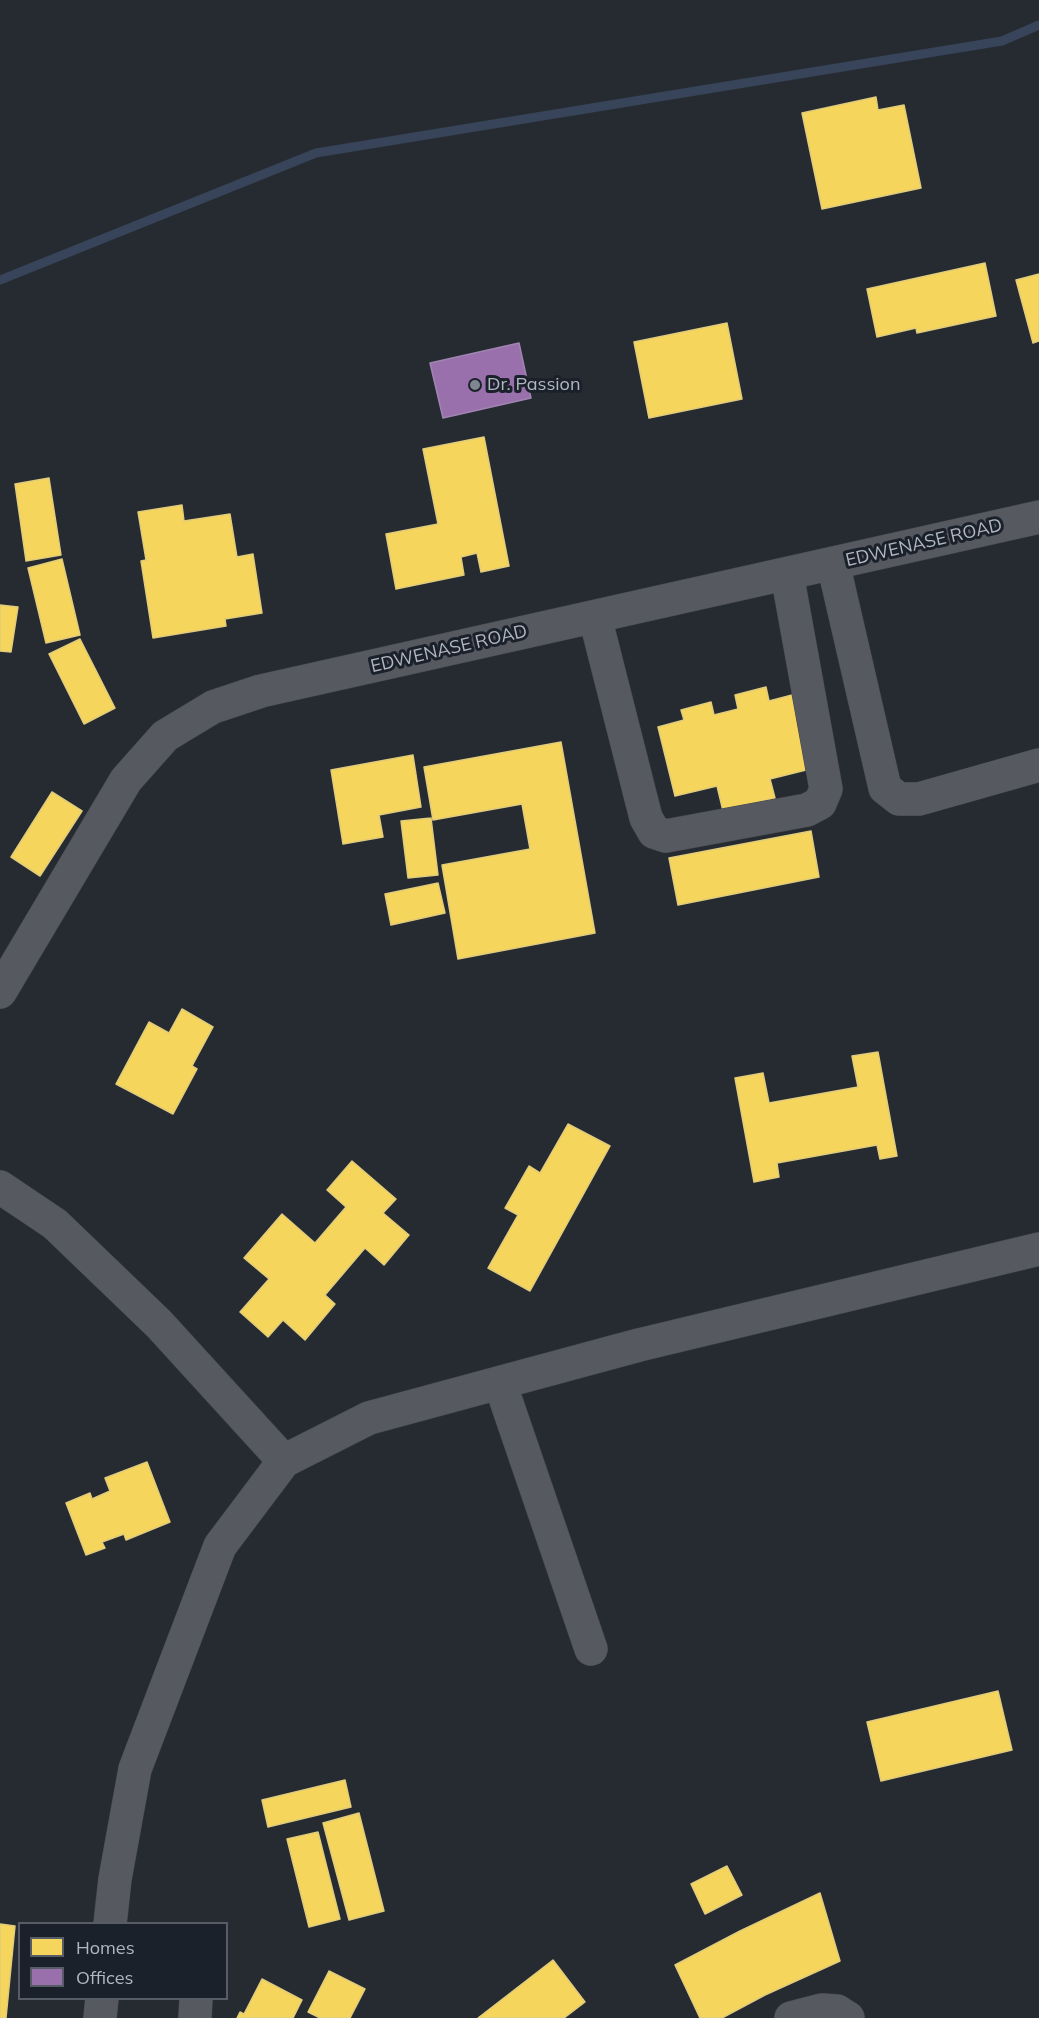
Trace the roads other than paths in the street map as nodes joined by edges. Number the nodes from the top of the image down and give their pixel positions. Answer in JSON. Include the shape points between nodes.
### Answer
{"nodes":[{"id":1,"x":1039,"y":517,"type":"edge"},
{"id":2,"x":833,"y":563,"type":"junction"},
{"id":3,"x":787,"y":574,"type":"junction"},
{"id":4,"x":595,"y":616,"type":"junction"},
{"id":5,"x":1039,"y":765,"type":"edge"},
{"id":6,"x":0,"y":992,"type":"edge"},
{"id":7,"x":0,"y":1188,"type":"edge"},
{"id":8,"x":1039,"y":1249,"type":"edge"},
{"id":9,"x":500,"y":1383,"type":"junction"},
{"id":10,"x":284,"y":1461,"type":"junction"},
{"id":11,"x":591,"y":1649,"type":"dead end"},
{"id":12,"x":110,"y":1922,"type":"edge"},
{"id":13,"x":102,"y":2000,"type":"edge"},
{"id":14,"x":196,"y":2000,"type":"edge"},
{"id":15,"x":100,"y":2018,"type":"edge"},
{"id":16,"x":195,"y":2018,"type":"edge"},
{"id":17,"x":791,"y":2018,"type":"edge"},
{"id":18,"x":848,"y":2018,"type":"edge"}],
"edges":[{"from":1,"to":2,"type":"street","name":"EDWENASE ROAD"},
{"from":2,"to":3,"type":"street","name":"EDWENASE ROAD"},
{"from":2,"to":5,"type":"street","via":[[885,788],[899,799],[919,799]]},
{"from":3,"to":4,"type":"street","name":"EDWENASE ROAD"},
{"from":3,"to":4,"type":"street","via":[[826,789],[820,803],[807,810],[666,836],[654,832],[646,818]]},
{"from":4,"to":6,"type":"street","name":"EDWENASE ROAD","via":[[261,691],[213,707],[165,736],[126,780]]},
{"from":7,"to":10,"type":"street","via":[[71,1239],[159,1324]]},
{"from":8,"to":9,"type":"street","via":[[639,1345]]},
{"from":9,"to":10,"type":"street","via":[[369,1418]]},
{"from":9,"to":11,"type":"street"},
{"from":10,"to":12,"type":"street","via":[[220,1546],[139,1758],[114,1879]]},
{"from":13,"to":15,"type":"street"},
{"from":14,"to":16,"type":"street"},
{"from":17,"to":18,"type":"street","via":[[822,2010],[837,2011]]}]}
